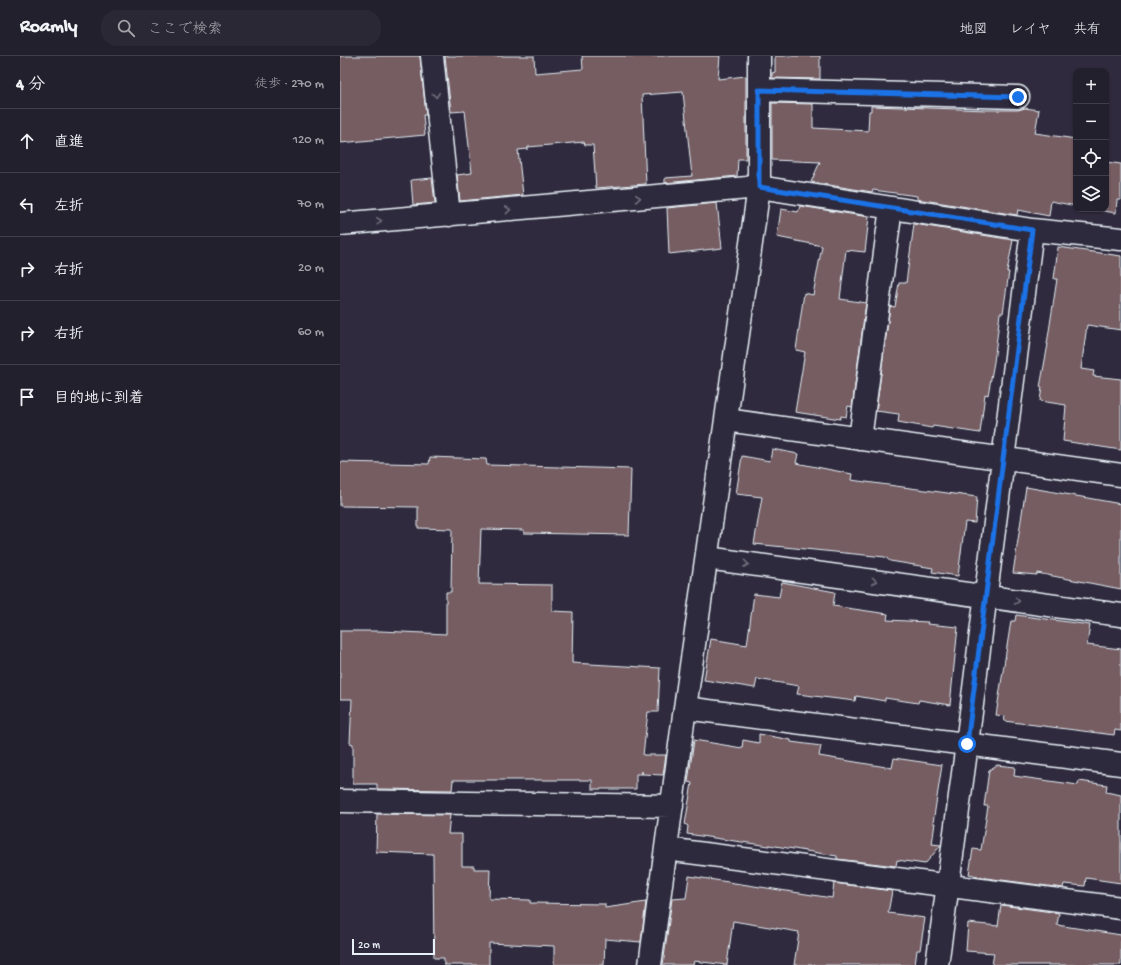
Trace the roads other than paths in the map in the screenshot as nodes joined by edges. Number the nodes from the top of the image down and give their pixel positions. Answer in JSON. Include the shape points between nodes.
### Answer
{"nodes":[{"id":1,"x":432,"y":56,"type":"edge"},
{"id":2,"x":759,"y":56,"type":"edge"},
{"id":3,"x":759,"y":90,"type":"junction"},
{"id":4,"x":1018,"y":97,"type":"dead end"},
{"id":5,"x":759,"y":187,"type":"junction"},
{"id":6,"x":891,"y":208,"type":"junction"},
{"id":7,"x":449,"y":215,"type":"junction"},
{"id":8,"x":340,"y":224,"type":"edge"},
{"id":9,"x":1032,"y":230,"type":"junction"},
{"id":10,"x":1121,"y":239,"type":"edge"},
{"id":11,"x":726,"y":420,"type":"junction"},
{"id":12,"x":860,"y":439,"type":"junction"},
{"id":13,"x":1003,"y":458,"type":"junction"},
{"id":14,"x":1121,"y":475,"type":"edge"},
{"id":15,"x":707,"y":558,"type":"junction"},
{"id":16,"x":985,"y":597,"type":"junction"},
{"id":17,"x":1121,"y":615,"type":"edge"},
{"id":18,"x":685,"y":708,"type":"junction"},
{"id":19,"x":967,"y":744,"type":"junction"},
{"id":20,"x":1121,"y":764,"type":"edge"},
{"id":21,"x":340,"y":801,"type":"edge"},
{"id":22,"x":672,"y":806,"type":"junction"},
{"id":23,"x":666,"y":849,"type":"junction"},
{"id":24,"x":947,"y":886,"type":"junction"},
{"id":25,"x":1121,"y":908,"type":"edge"},
{"id":26,"x":650,"y":965,"type":"edge"},
{"id":27,"x":937,"y":965,"type":"edge"}],
"edges":[{"from":1,"to":7,"type":"street","one_way":true},
{"from":2,"to":3,"type":"street"},
{"from":3,"to":4,"type":"street"},
{"from":3,"to":5,"type":"street"},
{"from":5,"to":6,"type":"street"},
{"from":7,"to":5,"type":"street","one_way":true},
{"from":5,"to":11,"type":"street"},
{"from":6,"to":9,"type":"street"},
{"from":6,"to":12,"type":"street"},
{"from":8,"to":7,"type":"street","one_way":true},
{"from":9,"to":10,"type":"street"},
{"from":9,"to":13,"type":"street"},
{"from":11,"to":12,"type":"street"},
{"from":11,"to":15,"type":"street"},
{"from":12,"to":13,"type":"street"},
{"from":13,"to":14,"type":"street"},
{"from":13,"to":16,"type":"street"},
{"from":15,"to":16,"type":"street","one_way":true},
{"from":15,"to":18,"type":"street"},
{"from":16,"to":17,"type":"street","one_way":true},
{"from":16,"to":19,"type":"street"},
{"from":18,"to":19,"type":"street"},
{"from":18,"to":22,"type":"street"},
{"from":19,"to":20,"type":"street"},
{"from":19,"to":24,"type":"street"},
{"from":21,"to":22,"type":"street"},
{"from":22,"to":23,"type":"street"},
{"from":23,"to":24,"type":"street"},
{"from":23,"to":26,"type":"street"},
{"from":24,"to":25,"type":"street"},
{"from":24,"to":27,"type":"street"}]}
